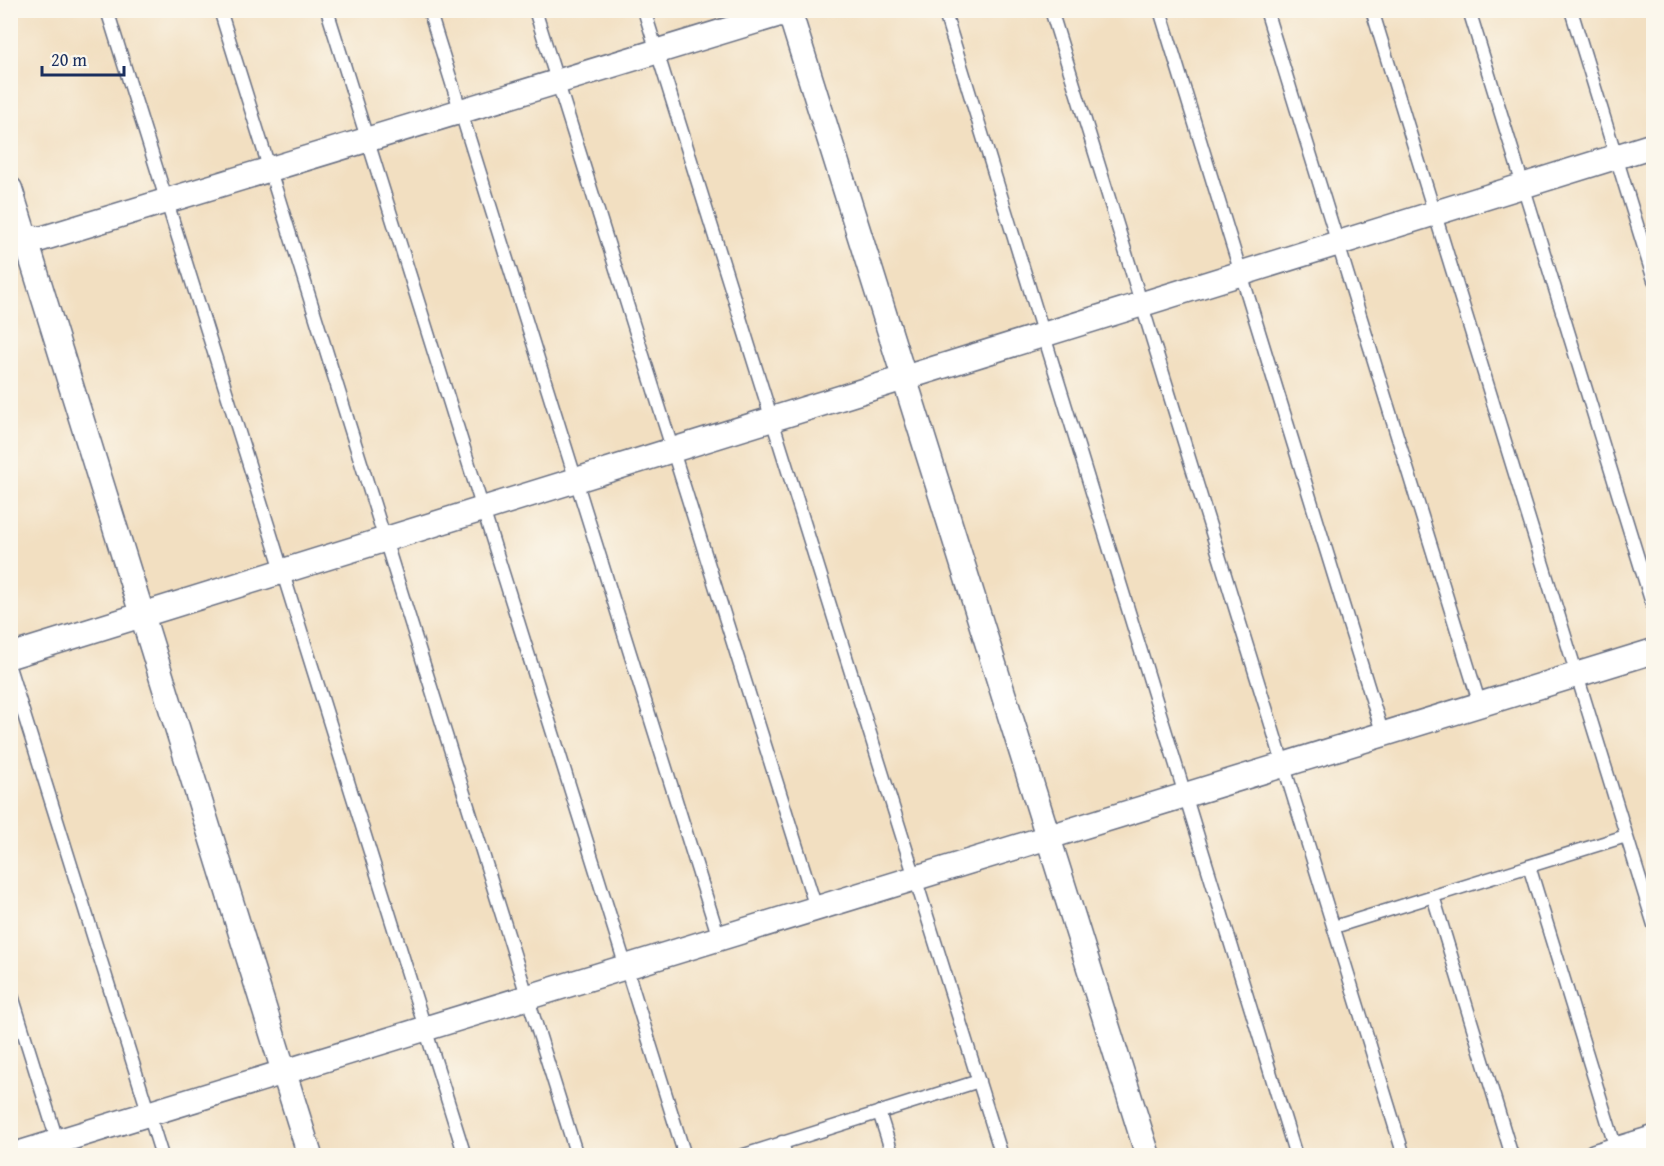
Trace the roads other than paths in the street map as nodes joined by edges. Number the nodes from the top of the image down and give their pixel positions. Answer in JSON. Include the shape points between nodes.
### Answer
{"nodes":[{"id":1,"x":107,"y":10,"type":"edge"},
{"id":2,"x":220,"y":10,"type":"edge"},
{"id":3,"x":327,"y":10,"type":"edge"},
{"id":4,"x":429,"y":10,"type":"edge"},
{"id":5,"x":536,"y":10,"type":"edge"},
{"id":6,"x":644,"y":10,"type":"edge"},
{"id":7,"x":944,"y":10,"type":"edge"},
{"id":8,"x":1052,"y":10,"type":"edge"},
{"id":9,"x":1160,"y":10,"type":"edge"},
{"id":10,"x":1266,"y":10,"type":"edge"},
{"id":11,"x":1372,"y":10,"type":"edge"},
{"id":12,"x":1469,"y":10,"type":"edge"},
{"id":13,"x":1570,"y":10,"type":"edge"},
{"id":14,"x":791,"y":11,"type":"edge"},
{"id":15,"x":657,"y":52,"type":"junction"},
{"id":16,"x":558,"y":82,"type":"junction"},
{"id":17,"x":460,"y":112,"type":"junction"},
{"id":18,"x":368,"y":140,"type":"junction"},
{"id":19,"x":1653,"y":145,"type":"edge"},
{"id":20,"x":1616,"y":157,"type":"junction"},
{"id":21,"x":269,"y":170,"type":"junction"},
{"id":22,"x":1523,"y":186,"type":"junction"},
{"id":23,"x":10,"y":189,"type":"edge"},
{"id":24,"x":167,"y":201,"type":"junction"},
{"id":25,"x":1434,"y":213,"type":"junction"},
{"id":26,"x":18,"y":236,"type":"edge"},
{"id":27,"x":1338,"y":243,"type":"junction"},
{"id":28,"x":1241,"y":273,"type":"junction"},
{"id":29,"x":1653,"y":280,"type":"edge"},
{"id":30,"x":1142,"y":304,"type":"junction"},
{"id":31,"x":1044,"y":335,"type":"junction"},
{"id":32,"x":904,"y":378,"type":"junction"},
{"id":33,"x":772,"y":419,"type":"junction"},
{"id":34,"x":673,"y":450,"type":"junction"},
{"id":35,"x":576,"y":480,"type":"junction"},
{"id":36,"x":483,"y":509,"type":"junction"},
{"id":37,"x":385,"y":540,"type":"junction"},
{"id":38,"x":283,"y":572,"type":"junction"},
{"id":39,"x":1653,"y":610,"type":"edge"},
{"id":40,"x":142,"y":615,"type":"junction"},
{"id":41,"x":1653,"y":651,"type":"edge"},
{"id":42,"x":10,"y":656,"type":"edge"},
{"id":43,"x":10,"y":670,"type":"edge"},
{"id":44,"x":1576,"y":675,"type":"junction"},
{"id":45,"x":1479,"y":705,"type":"junction"},
{"id":46,"x":1383,"y":735,"type":"junction"},
{"id":47,"x":1284,"y":765,"type":"junction"},
{"id":48,"x":1185,"y":795,"type":"junction"},
{"id":49,"x":1626,"y":836,"type":"junction"},
{"id":50,"x":1048,"y":837,"type":"junction"},
{"id":51,"x":1529,"y":866,"type":"junction"},
{"id":52,"x":915,"y":878,"type":"junction"},
{"id":53,"x":1433,"y":896,"type":"junction"},
{"id":54,"x":816,"y":908,"type":"junction"},
{"id":55,"x":1653,"y":925,"type":"edge"},
{"id":56,"x":1334,"y":927,"type":"junction"},
{"id":57,"x":718,"y":938,"type":"junction"},
{"id":58,"x":626,"y":967,"type":"junction"},
{"id":59,"x":10,"y":989,"type":"edge"},
{"id":60,"x":528,"y":997,"type":"junction"},
{"id":61,"x":425,"y":1029,"type":"junction"},
{"id":62,"x":284,"y":1072,"type":"junction"},
{"id":63,"x":979,"y":1081,"type":"junction"},
{"id":64,"x":879,"y":1112,"type":"junction"},
{"id":65,"x":149,"y":1113,"type":"junction"},
{"id":66,"x":1653,"y":1137,"type":"edge"},
{"id":67,"x":782,"y":1142,"type":"junction"},
{"id":68,"x":60,"y":1148,"type":"edge"},
{"id":69,"x":1610,"y":1153,"type":"edge"},
{"id":70,"x":11,"y":1155,"type":"edge"},
{"id":71,"x":162,"y":1155,"type":"edge"},
{"id":72,"x":310,"y":1155,"type":"edge"},
{"id":73,"x":465,"y":1155,"type":"edge"},
{"id":74,"x":577,"y":1155,"type":"edge"},
{"id":75,"x":685,"y":1155,"type":"edge"},
{"id":76,"x":741,"y":1155,"type":"edge"},
{"id":77,"x":786,"y":1155,"type":"edge"},
{"id":78,"x":893,"y":1155,"type":"edge"},
{"id":79,"x":1002,"y":1155,"type":"edge"},
{"id":80,"x":1148,"y":1155,"type":"edge"},
{"id":81,"x":1296,"y":1155,"type":"edge"},
{"id":82,"x":1404,"y":1155,"type":"edge"},
{"id":83,"x":1512,"y":1155,"type":"edge"}],
"edges":[{"from":1,"to":24,"type":"lane"},
{"from":2,"to":21,"type":"lane"},
{"from":3,"to":18,"type":"lane"},
{"from":4,"to":17,"type":"lane"},
{"from":5,"to":16,"type":"lane"},
{"from":6,"to":15,"type":"lane"},
{"from":7,"to":31,"type":"lane"},
{"from":8,"to":30,"type":"lane"},
{"from":9,"to":28,"type":"lane"},
{"from":10,"to":27,"type":"lane"},
{"from":11,"to":25,"type":"lane"},
{"from":12,"to":22,"type":"lane"},
{"from":13,"to":20,"type":"lane"},
{"from":14,"to":15,"type":"street"},
{"from":14,"to":32,"type":"street"},
{"from":15,"to":16,"type":"street"},
{"from":15,"to":33,"type":"lane"},
{"from":16,"to":17,"type":"street"},
{"from":16,"to":34,"type":"lane"},
{"from":17,"to":18,"type":"street"},
{"from":17,"to":35,"type":"lane"},
{"from":18,"to":21,"type":"street"},
{"from":18,"to":36,"type":"lane"},
{"from":19,"to":20,"type":"street"},
{"from":20,"to":22,"type":"street"},
{"from":20,"to":29,"type":"lane"},
{"from":21,"to":24,"type":"street"},
{"from":21,"to":37,"type":"lane"},
{"from":22,"to":25,"type":"street"},
{"from":22,"to":39,"type":"lane"},
{"from":23,"to":26,"type":"street"},
{"from":24,"to":26,"type":"street","via":[[41,239]]},
{"from":24,"to":38,"type":"lane"},
{"from":25,"to":27,"type":"street"},
{"from":25,"to":44,"type":"lane"},
{"from":26,"to":40,"type":"street"},
{"from":27,"to":28,"type":"street"},
{"from":27,"to":45,"type":"lane"},
{"from":28,"to":30,"type":"street"},
{"from":28,"to":46,"type":"lane"},
{"from":30,"to":31,"type":"street"},
{"from":30,"to":47,"type":"lane"},
{"from":31,"to":32,"type":"street"},
{"from":31,"to":48,"type":"lane"},
{"from":32,"to":33,"type":"street"},
{"from":32,"to":50,"type":"street"},
{"from":33,"to":34,"type":"street"},
{"from":33,"to":52,"type":"lane"},
{"from":34,"to":35,"type":"street"},
{"from":34,"to":54,"type":"lane"},
{"from":35,"to":36,"type":"street"},
{"from":35,"to":57,"type":"lane"},
{"from":36,"to":37,"type":"street"},
{"from":36,"to":58,"type":"lane"},
{"from":37,"to":38,"type":"street"},
{"from":37,"to":60,"type":"lane"},
{"from":38,"to":40,"type":"street"},
{"from":38,"to":61,"type":"lane"},
{"from":40,"to":42,"type":"street"},
{"from":40,"to":62,"type":"street"},
{"from":41,"to":44,"type":"street"},
{"from":43,"to":65,"type":"lane"},
{"from":44,"to":45,"type":"street"},
{"from":44,"to":49,"type":"lane"},
{"from":45,"to":46,"type":"street"},
{"from":46,"to":47,"type":"street"},
{"from":47,"to":48,"type":"street"},
{"from":47,"to":56,"type":"lane"},
{"from":48,"to":50,"type":"street"},
{"from":48,"to":81,"type":"lane"},
{"from":49,"to":51,"type":"lane"},
{"from":49,"to":55,"type":"lane"},
{"from":50,"to":52,"type":"street"},
{"from":50,"to":80,"type":"street"},
{"from":51,"to":53,"type":"lane"},
{"from":51,"to":69,"type":"lane"},
{"from":52,"to":54,"type":"street"},
{"from":52,"to":63,"type":"lane"},
{"from":53,"to":56,"type":"lane"},
{"from":53,"to":83,"type":"lane"},
{"from":54,"to":57,"type":"street"},
{"from":56,"to":82,"type":"lane"},
{"from":57,"to":58,"type":"street"},
{"from":58,"to":60,"type":"street"},
{"from":58,"to":75,"type":"lane"},
{"from":59,"to":68,"type":"lane"},
{"from":60,"to":61,"type":"street"},
{"from":60,"to":74,"type":"lane"},
{"from":61,"to":62,"type":"street"},
{"from":61,"to":73,"type":"lane"},
{"from":62,"to":65,"type":"street"},
{"from":62,"to":72,"type":"street"},
{"from":63,"to":64,"type":"lane"},
{"from":63,"to":79,"type":"lane"},
{"from":64,"to":67,"type":"lane"},
{"from":64,"to":78,"type":"lane"},
{"from":65,"to":68,"type":"street"},
{"from":65,"to":71,"type":"lane"},
{"from":66,"to":69,"type":"street"},
{"from":67,"to":76,"type":"lane"},
{"from":67,"to":77,"type":"lane"},
{"from":68,"to":70,"type":"street"}]}
